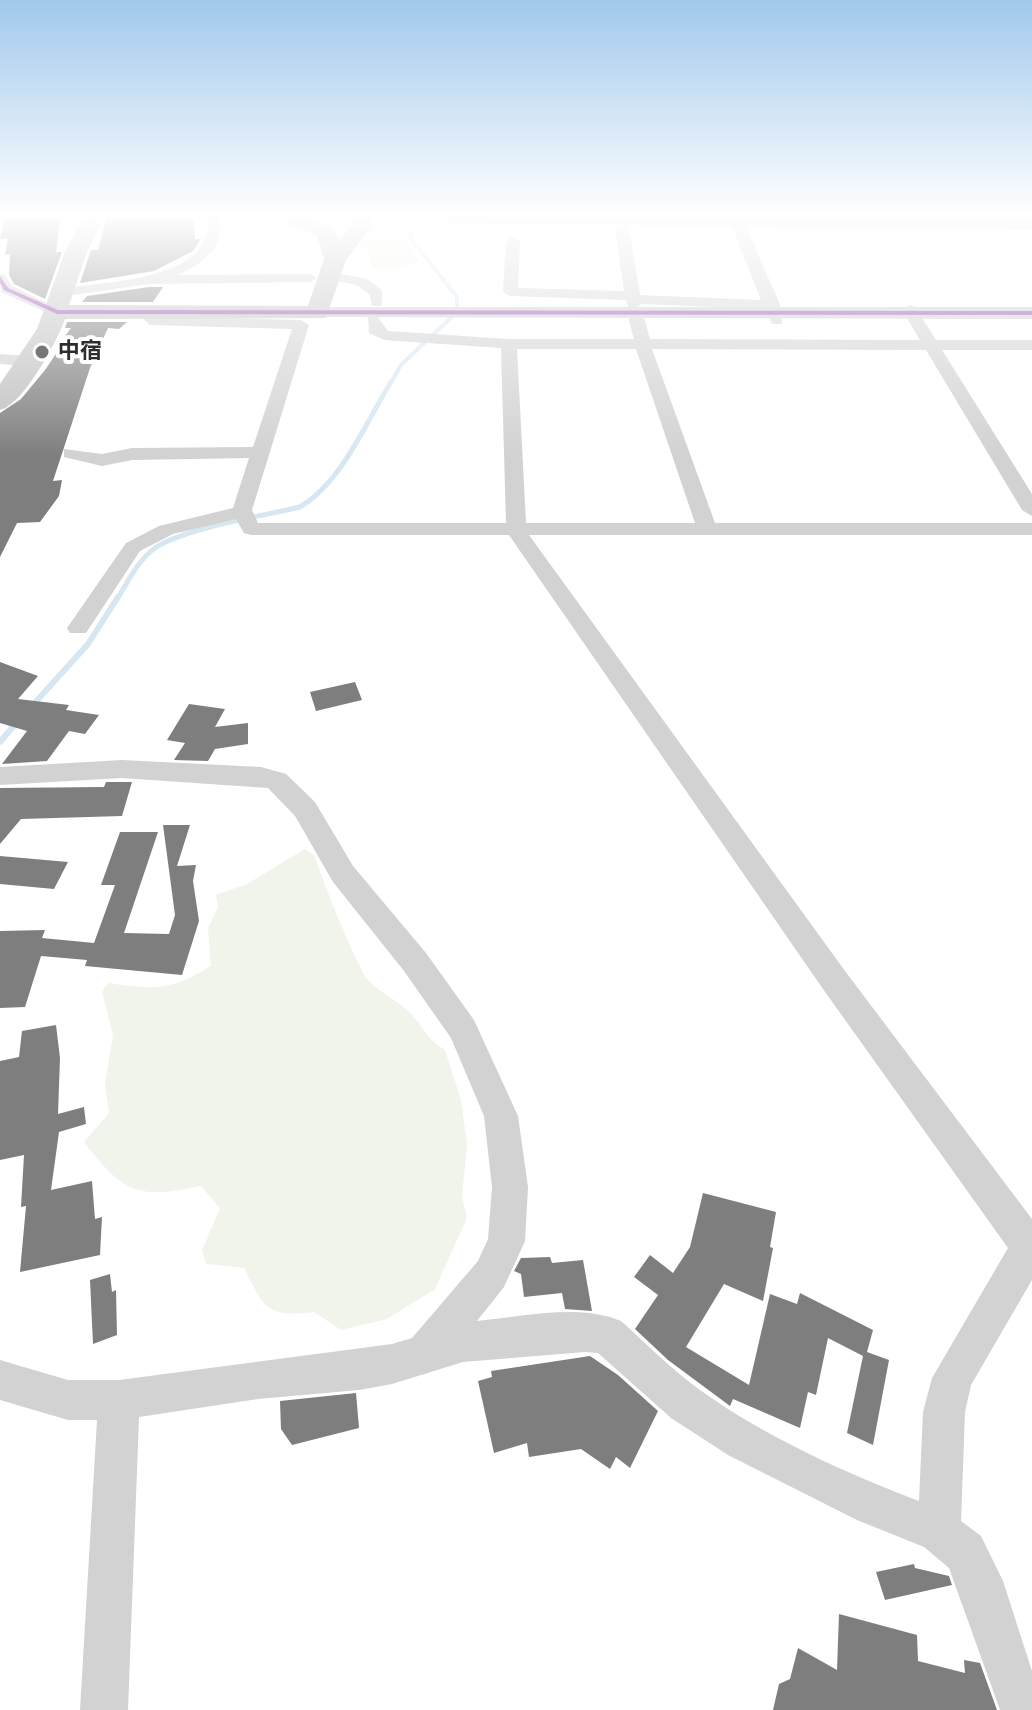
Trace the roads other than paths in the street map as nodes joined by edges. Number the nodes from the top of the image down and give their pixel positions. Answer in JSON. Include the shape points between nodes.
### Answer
{"nodes":[{"id":1,"x":39,"y":297,"type":"edge"},
{"id":2,"x":63,"y":297,"type":"edge"},
{"id":3,"x":82,"y":297,"type":"edge"},
{"id":4,"x":326,"y":297,"type":"edge"},
{"id":5,"x":377,"y":297,"type":"edge"},
{"id":6,"x":560,"y":297,"type":"edge"},
{"id":7,"x":633,"y":297,"type":"edge"},
{"id":8,"x":769,"y":297,"type":"edge"},
{"id":9,"x":61,"y":302,"type":"junction"},
{"id":10,"x":377,"y":303,"type":"dead end"},
{"id":11,"x":634,"y":304,"type":"junction"},
{"id":12,"x":774,"y":309,"type":"junction"},
{"id":13,"x":910,"y":312,"type":"junction"},
{"id":14,"x":144,"y":313,"type":"junction"},
{"id":15,"x":318,"y":313,"type":"junction"},
{"id":16,"x":1032,"y":313,"type":"edge"},
{"id":17,"x":373,"y":320,"type":"dead end"},
{"id":18,"x":509,"y":344,"type":"junction"},
{"id":19,"x":640,"y":344,"type":"junction"},
{"id":20,"x":784,"y":344,"type":"junction"},
{"id":21,"x":932,"y":345,"type":"junction"},
{"id":22,"x":1032,"y":345,"type":"edge"},
{"id":23,"x":0,"y":359,"type":"edge"},
{"id":24,"x":31,"y":361,"type":"junction"},
{"id":25,"x":0,"y":402,"type":"edge"},
{"id":26,"x":261,"y":452,"type":"junction"},
{"id":27,"x":71,"y":453,"type":"dead end"},
{"id":28,"x":1032,"y":510,"type":"edge"},
{"id":29,"x":245,"y":517,"type":"junction"},
{"id":30,"x":707,"y":529,"type":"junction"},
{"id":31,"x":1032,"y":529,"type":"edge"},
{"id":32,"x":516,"y":531,"type":"junction"},
{"id":33,"x":78,"y":628,"type":"dead end"},
{"id":34,"x":0,"y":776,"type":"edge"},
{"id":35,"x":1031,"y":1246,"type":"edge"},
{"id":36,"x":425,"y":1353,"type":"junction"},
{"id":37,"x":0,"y":1380,"type":"edge"},
{"id":38,"x":119,"y":1400,"type":"junction"},
{"id":39,"x":939,"y":1531,"type":"junction"},
{"id":40,"x":104,"y":1710,"type":"edge"},
{"id":41,"x":1024,"y":1710,"type":"edge"}],
"edges":[{"from":1,"to":9,"type":"street"},
{"from":2,"to":9,"type":"highway"},
{"from":3,"to":9,"type":"street"},
{"from":4,"to":15,"type":"highway"},
{"from":5,"to":10,"type":"street"},
{"from":6,"to":11,"type":"street"},
{"from":7,"to":11,"type":"street"},
{"from":8,"to":12,"type":"street"},
{"from":9,"to":14,"type":"highway"},
{"from":9,"to":24,"type":"highway"},
{"from":11,"to":12,"type":"street"},
{"from":11,"to":19,"type":"street"},
{"from":12,"to":13,"type":"street"},
{"from":12,"to":15,"type":"street"},
{"from":12,"to":20,"type":"street"},
{"from":13,"to":16,"type":"street"},
{"from":13,"to":21,"type":"street"},
{"from":14,"to":15,"type":"highway"},
{"from":14,"to":26,"type":"street","via":[[150,320],[301,325]]},
{"from":17,"to":18,"type":"street","via":[[375,330],[390,336]]},
{"from":18,"to":19,"type":"street"},
{"from":18,"to":32,"type":"street"},
{"from":19,"to":20,"type":"street"},
{"from":19,"to":30,"type":"street"},
{"from":20,"to":21,"type":"street"},
{"from":21,"to":22,"type":"street"},
{"from":21,"to":28,"type":"street"},
{"from":23,"to":24,"type":"street"},
{"from":24,"to":25,"type":"highway"},
{"from":26,"to":27,"type":"street","via":[[132,454],[108,460]]},
{"from":26,"to":29,"type":"street"},
{"from":29,"to":32,"type":"street"},
{"from":29,"to":33,"type":"street","via":[[166,530],[133,547]]},
{"from":30,"to":31,"type":"street"},
{"from":30,"to":32,"type":"street"},
{"from":32,"to":35,"type":"street","via":[[834,980]]},
{"from":34,"to":36,"type":"street","via":[[122,769],[261,776],[277,781],[305,809],[343,874],[463,1030],[501,1116],[510,1187],[506,1241],[491,1274]]},
{"from":35,"to":39,"type":"street","via":[[949,1388]]},
{"from":36,"to":38,"type":"street","via":[[359,1370]]},
{"from":36,"to":39,"type":"street","via":[[463,1342],[585,1332],[607,1335],[685,1404],[743,1440],[872,1505]]},
{"from":37,"to":38,"type":"street","via":[[68,1400]]},
{"from":38,"to":40,"type":"street"},
{"from":39,"to":41,"type":"street","via":[[974,1566]]}]}
